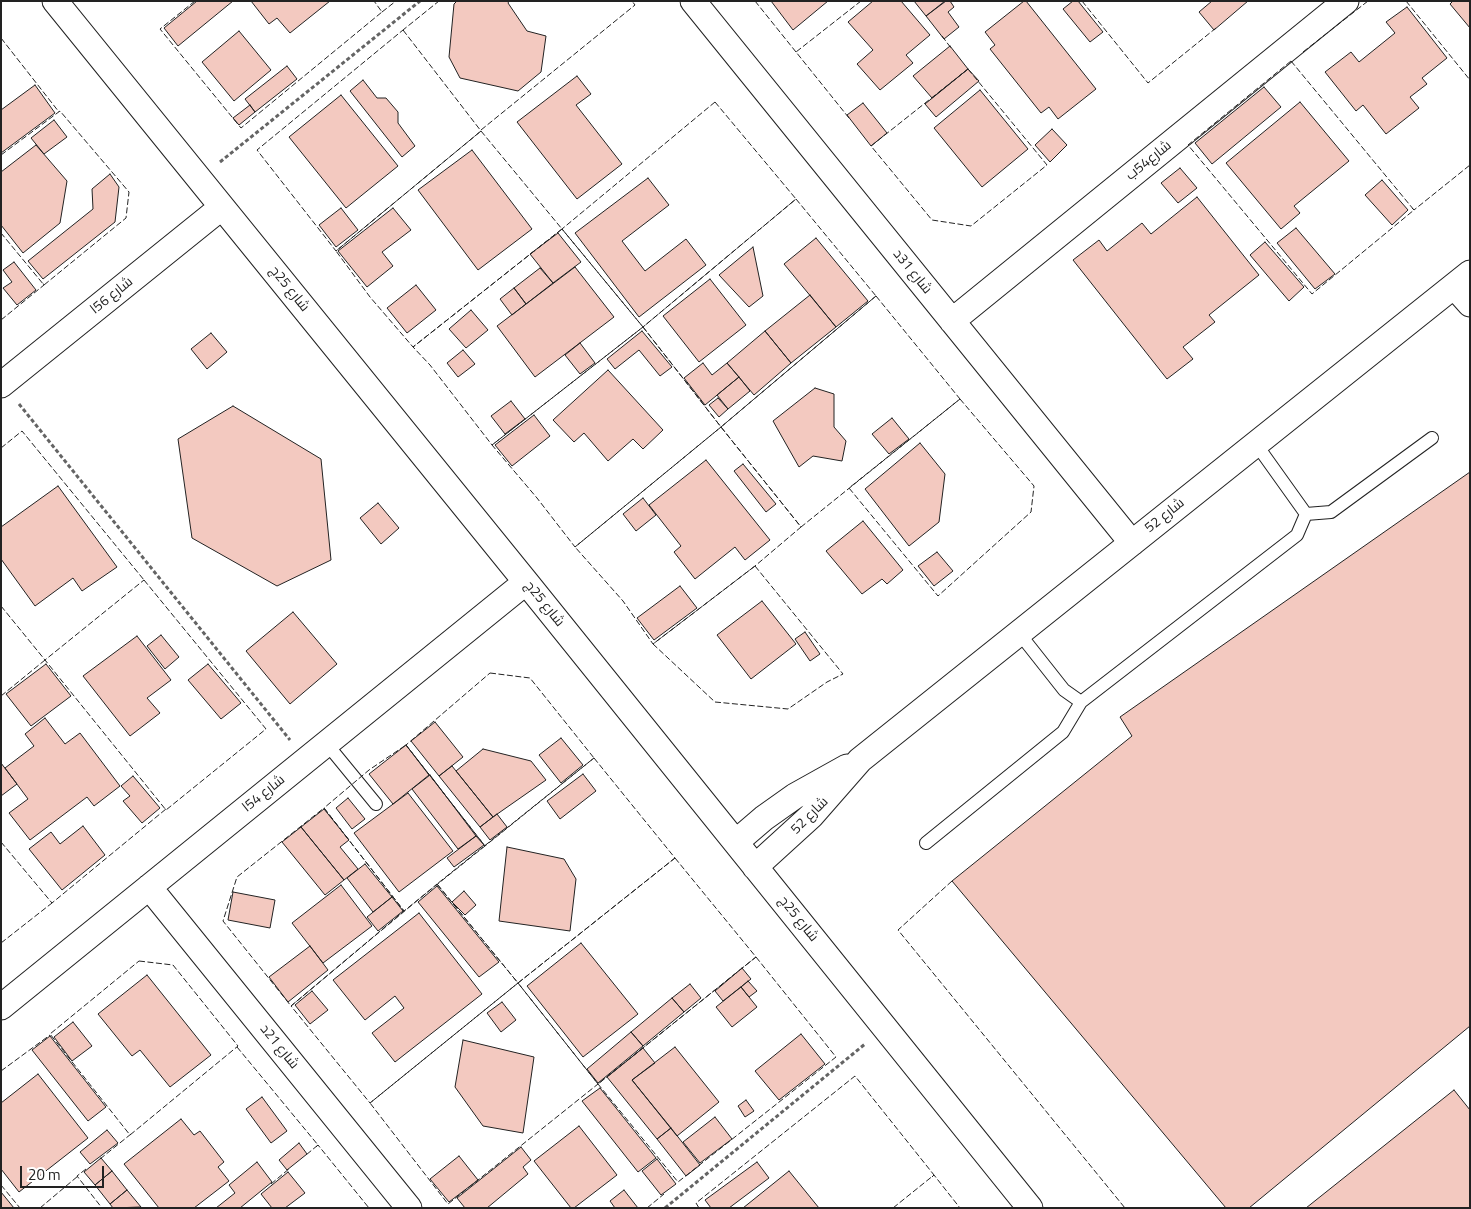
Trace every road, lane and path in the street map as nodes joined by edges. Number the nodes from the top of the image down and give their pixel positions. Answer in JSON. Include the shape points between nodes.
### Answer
{"nodes":[{"id":1,"x":55,"y":1,"type":"edge"},
{"id":2,"x":420,"y":1,"type":"edge"},
{"id":3,"x":693,"y":1,"type":"edge"},
{"id":4,"x":1346,"y":1,"type":"edge"},
{"id":5,"x":199,"y":179,"type":"junction"},
{"id":6,"x":222,"y":207,"type":"junction"},
{"id":7,"x":1462,"y":279,"type":"edge"},
{"id":8,"x":1470,"y":304,"type":"edge"},
{"id":9,"x":952,"y":321,"type":"junction"},
{"id":10,"x":2,"y":385,"type":"edge"},
{"id":11,"x":1432,"y":438,"type":"dead end"},
{"id":12,"x":1256,"y":444,"type":"junction"},
{"id":13,"x":1306,"y":514,"type":"junction"},
{"id":14,"x":1132,"y":543,"type":"junction"},
{"id":15,"x":526,"y":582,"type":"junction"},
{"id":16,"x":1019,"y":632,"type":"junction"},
{"id":17,"x":1082,"y":702,"type":"junction"},
{"id":18,"x":326,"y":744,"type":"junction"},
{"id":19,"x":306,"y":760,"type":"junction"},
{"id":20,"x":860,"y":760,"type":"junction"},
{"id":21,"x":376,"y":804,"type":"dead end"},
{"id":22,"x":736,"y":842,"type":"junction"},
{"id":23,"x":926,"y":843,"type":"dead end"},
{"id":24,"x":755,"y":867,"type":"junction"},
{"id":25,"x":148,"y":887,"type":"junction"},
{"id":26,"x":1,"y":1007,"type":"edge"},
{"id":27,"x":885,"y":1028,"type":"junction"},
{"id":28,"x":409,"y":1208,"type":"edge"},
{"id":29,"x":665,"y":1208,"type":"edge"},
{"id":30,"x":1030,"y":1208,"type":"edge"}],
"edges":[{"from":1,"to":5,"type":"street","name":"شارع 25ج"},
{"from":2,"to":5,"type":"path"},
{"from":3,"to":9,"type":"street","name":"شارع 31د"},
{"from":4,"to":9,"type":"street","name":"شارع54ب"},
{"from":5,"to":6,"type":"street","name":"شارع 25ج"},
{"from":6,"to":10,"type":"street","name":"شارع 56ا"},
{"from":6,"to":15,"type":"street","name":"شارع 25ج"},
{"from":7,"to":8,"type":"street"},
{"from":7,"to":12,"type":"street","name":"شارع 52"},
{"from":9,"to":14,"type":"street","name":"شارع 31د"},
{"from":10,"to":19,"type":"path"},
{"from":11,"to":13,"type":"lane","via":[[1331,512]]},
{"from":12,"to":13,"type":"lane"},
{"from":12,"to":14,"type":"street","name":"شارع 52"},
{"from":13,"to":17,"type":"lane","via":[[1297,535]]},
{"from":14,"to":16,"type":"street","name":"شارع 52"},
{"from":15,"to":18,"type":"street","name":"شارع 54ا"},
{"from":15,"to":22,"type":"street","name":"شارع 25ج"},
{"from":16,"to":17,"type":"lane","via":[[1064,690]]},
{"from":16,"to":20,"type":"street","name":"شارع 52"},
{"from":17,"to":23,"type":"lane","via":[[1063,732]]},
{"from":18,"to":19,"type":"street","name":"شارع 54ا"},
{"from":18,"to":21,"type":"lane"},
{"from":19,"to":25,"type":"street","name":"شارع 54ا"},
{"from":20,"to":22,"type":"street","name":"شارع 52","via":[[795,796]]},
{"from":20,"to":24,"type":"street","name":"شارع 52","via":[[810,816]]},
{"from":22,"to":24,"type":"street","name":"شارع 25ج"},
{"from":24,"to":27,"type":"street","name":"شارع 25ج"},
{"from":25,"to":26,"type":"street","name":"شارع 54ا"},
{"from":25,"to":28,"type":"street","name":"شارع 21د"},
{"from":27,"to":29,"type":"path"},
{"from":27,"to":30,"type":"street","name":"شارع 25ج"}]}
